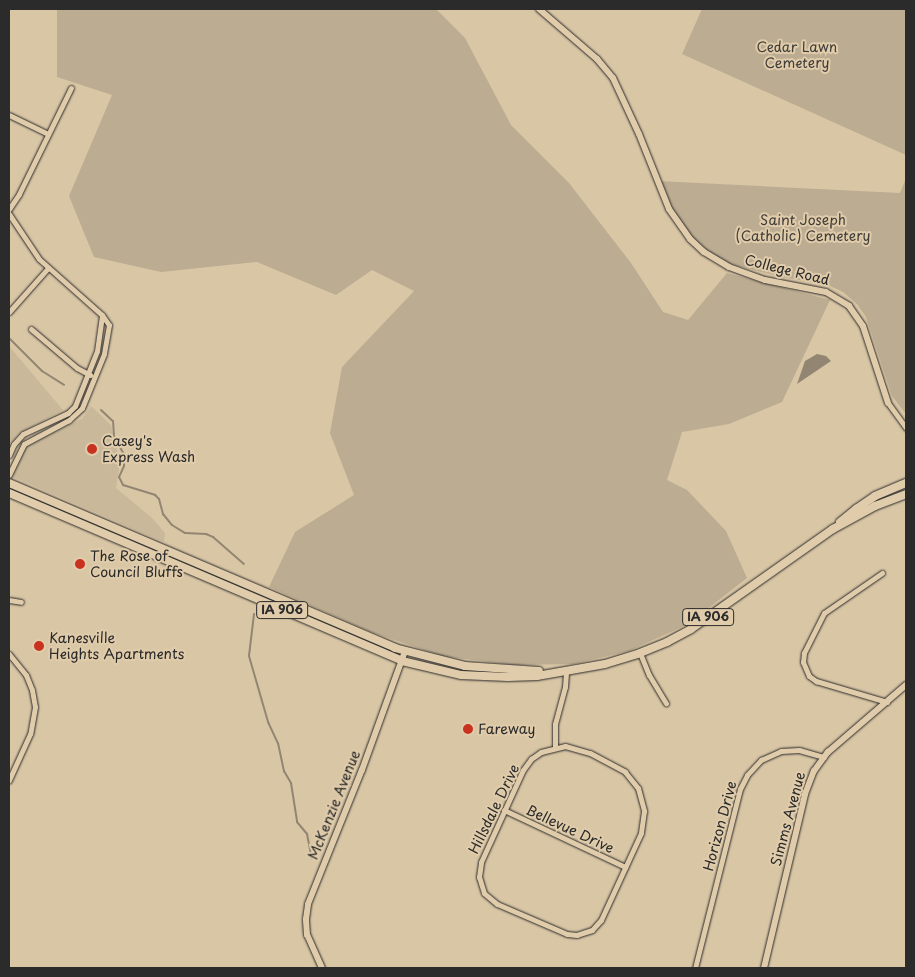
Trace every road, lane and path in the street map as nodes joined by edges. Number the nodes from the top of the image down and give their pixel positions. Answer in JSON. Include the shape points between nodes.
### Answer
{"nodes":[{"id":1,"x":539,"y":9,"type":"edge"},
{"id":2,"x":71,"y":88,"type":"dead end"},
{"id":3,"x":9,"y":115,"type":"edge"},
{"id":4,"x":48,"y":134,"type":"junction"},
{"id":5,"x":9,"y":209,"type":"edge"},
{"id":6,"x":9,"y":214,"type":"edge"},
{"id":7,"x":48,"y":268,"type":"junction"},
{"id":8,"x":9,"y":312,"type":"edge"},
{"id":9,"x":102,"y":315,"type":"junction"},
{"id":10,"x":32,"y":329,"type":"dead end"},
{"id":11,"x":88,"y":375,"type":"junction"},
{"id":12,"x":95,"y":378,"type":"junction"},
{"id":13,"x":888,"y":403,"type":"joint"},
{"id":14,"x":906,"y":428,"type":"edge"},
{"id":15,"x":9,"y":455,"type":"edge"},
{"id":16,"x":9,"y":475,"type":"edge"},
{"id":17,"x":9,"y":483,"type":"edge"},
{"id":18,"x":906,"y":483,"type":"edge"},
{"id":19,"x":9,"y":493,"type":"edge"},
{"id":20,"x":906,"y":494,"type":"edge"},
{"id":21,"x":833,"y":529,"type":"junction"},
{"id":22,"x":882,"y":573,"type":"dead end"},
{"id":23,"x":9,"y":600,"type":"edge"},
{"id":24,"x":21,"y":602,"type":"dead end"},
{"id":25,"x":406,"y":651,"type":"junction"},
{"id":26,"x":640,"y":653,"type":"junction"},
{"id":27,"x":9,"y":654,"type":"edge"},
{"id":28,"x":402,"y":661,"type":"junction"},
{"id":29,"x":566,"y":671,"type":"junction"},
{"id":30,"x":906,"y":685,"type":"edge"},
{"id":31,"x":666,"y":702,"type":"dead end"},
{"id":32,"x":887,"y":702,"type":"junction"},
{"id":33,"x":555,"y":747,"type":"junction"},
{"id":34,"x":824,"y":757,"type":"junction"},
{"id":35,"x":9,"y":780,"type":"edge"},
{"id":36,"x":504,"y":810,"type":"junction"},
{"id":37,"x":625,"y":867,"type":"junction"},
{"id":38,"x":320,"y":967,"type":"edge"},
{"id":39,"x":695,"y":968,"type":"edge"},
{"id":40,"x":764,"y":968,"type":"edge"}],
"edges":[{"from":1,"to":13,"type":"street","name":"College Road","via":[[597,59],[613,78],[669,209],[690,239],[729,268],[765,280],[826,292],[849,306],[863,326]]},
{"from":2,"to":4,"type":"street"},
{"from":3,"to":4,"type":"street"},
{"from":4,"to":5,"type":"street"},
{"from":6,"to":7,"type":"street"},
{"from":7,"to":8,"type":"street"},
{"from":7,"to":9,"type":"street"},
{"from":9,"to":11,"type":"street","via":[[98,346]]},
{"from":9,"to":12,"type":"street","via":[[108,325],[107,341]]},
{"from":10,"to":11,"type":"street"},
{"from":11,"to":12,"type":"street"},
{"from":11,"to":15,"type":"street","via":[[70,411],[23,434]]},
{"from":12,"to":16,"type":"street","via":[[80,412],[27,441],[18,452]]},
{"from":13,"to":14,"type":"street","name":"College Road"},
{"from":17,"to":25,"type":"main road","number":"IA 906"},
{"from":18,"to":21,"type":"main road","number":"IA 906","via":[[865,502]]},
{"from":19,"to":28,"type":"main road","number":"IA 906"},
{"from":20,"to":21,"type":"main road","number":"IA 906","via":[[875,506]]},
{"from":21,"to":26,"type":"main road","number":"IA 906","via":[[691,629]]},
{"from":22,"to":32,"type":"street","via":[[824,613],[804,653],[803,662],[809,676],[816,681]]},
{"from":23,"to":24,"type":"street"},
{"from":25,"to":28,"type":"street","name":"McKenzie Avenue"},
{"from":25,"to":29,"type":"main road","number":"IA 906","via":[[471,667]]},
{"from":26,"to":29,"type":"main road","number":"IA 906"},
{"from":26,"to":31,"type":"street"},
{"from":27,"to":35,"type":"street","via":[[26,675],[35,707],[30,734]]},
{"from":28,"to":29,"type":"main road","number":"IA 906","via":[[471,676],[521,677]]},
{"from":28,"to":38,"type":"street","name":"McKenzie Avenue","via":[[308,904],[307,934]]},
{"from":29,"to":33,"type":"street","via":[[566,687],[555,724]]},
{"from":30,"to":32,"type":"street","name":"Simms Avenue"},
{"from":32,"to":34,"type":"street","name":"Simms Avenue"},
{"from":33,"to":36,"type":"street","name":"Hillsdale Drive","via":[[531,759]]},
{"from":33,"to":37,"type":"street","name":"Hillsdale Drive","via":[[577,748],[625,772],[634,782],[642,798],[644,823]]},
{"from":34,"to":39,"type":"street","name":"Horizon Drive","via":[[799,750],[781,751],[761,760],[746,775]]},
{"from":34,"to":40,"type":"street","name":"Simms Avenue","via":[[814,771],[805,794]]},
{"from":36,"to":37,"type":"street","name":"Bellevue Drive"},
{"from":36,"to":37,"type":"street","name":"Hillsdale Drive","via":[[479,869],[482,890],[497,904],[567,934],[583,934],[601,920]]}]}
